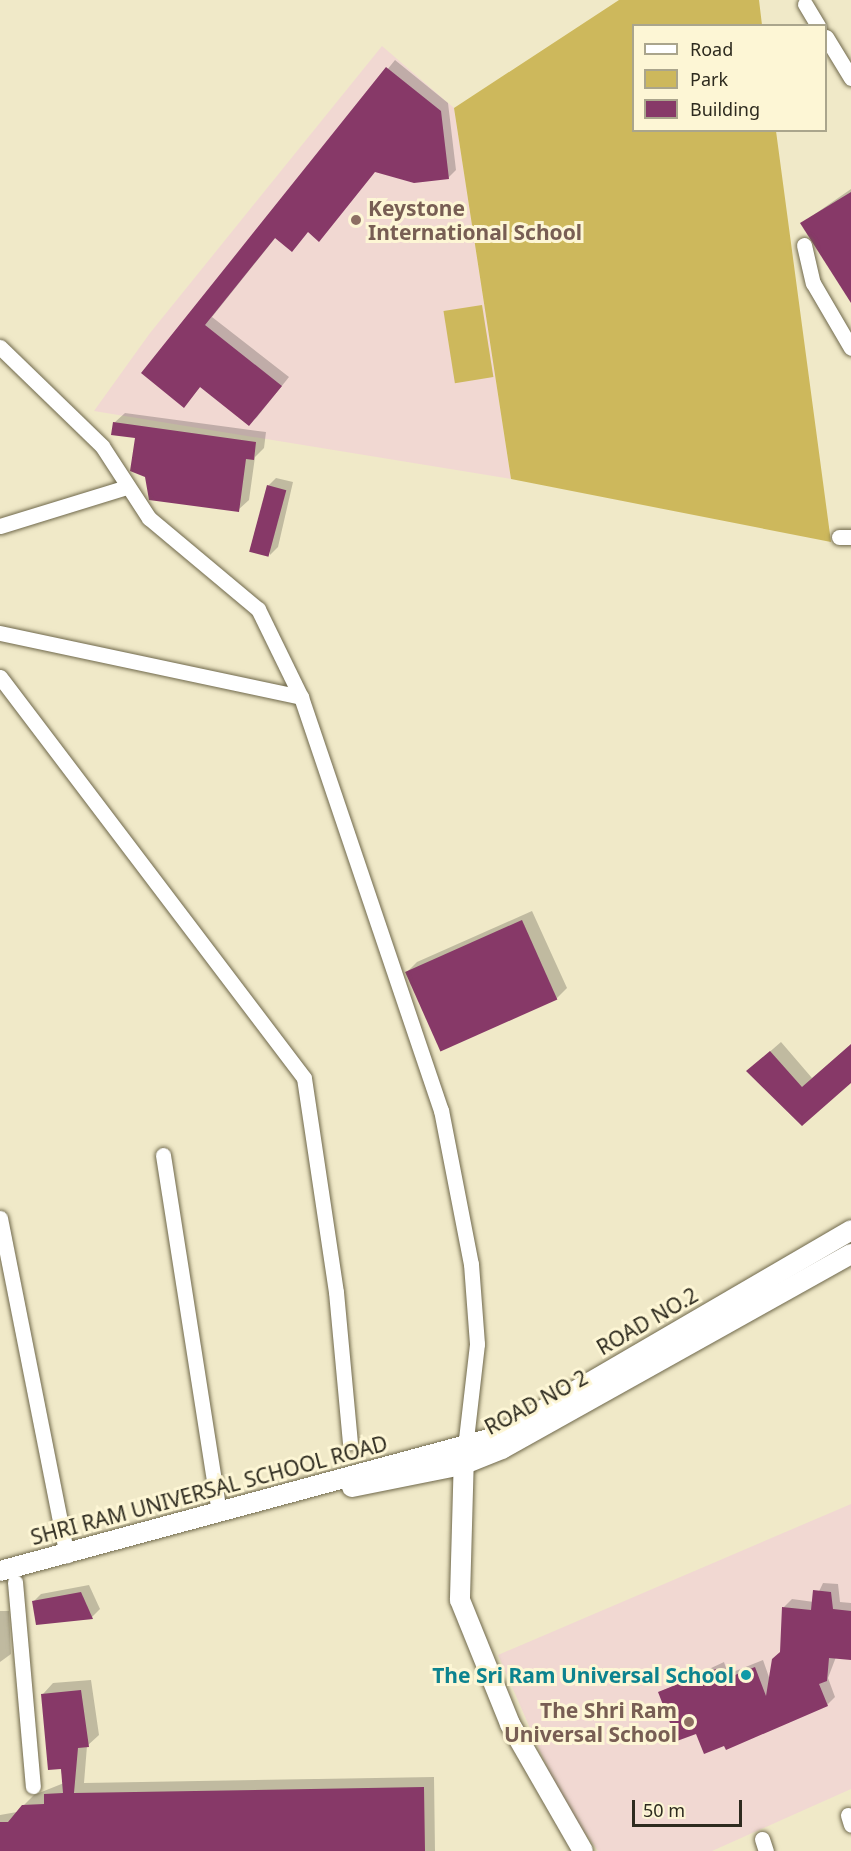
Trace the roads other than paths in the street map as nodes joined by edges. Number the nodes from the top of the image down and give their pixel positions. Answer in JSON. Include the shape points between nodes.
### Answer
{"nodes":[{"id":1,"x":805,"y":4,"type":"dead end"},
{"id":2,"x":817,"y":24,"type":"edge"},
{"id":3,"x":827,"y":40,"type":"edge"},
{"id":4,"x":851,"y":78,"type":"edge"},
{"id":5,"x":804,"y":244,"type":"dead end"},
{"id":6,"x":0,"y":346,"type":"edge"},
{"id":7,"x":851,"y":348,"type":"edge"},
{"id":8,"x":127,"y":487,"type":"junction"},
{"id":9,"x":0,"y":526,"type":"edge"},
{"id":10,"x":0,"y":633,"type":"edge"},
{"id":11,"x":0,"y":677,"type":"edge"},
{"id":12,"x":301,"y":697,"type":"junction"},
{"id":13,"x":163,"y":1155,"type":"dead end"},
{"id":14,"x":0,"y":1218,"type":"edge"},
{"id":15,"x":851,"y":1230,"type":"edge"},
{"id":16,"x":851,"y":1254,"type":"edge"},
{"id":17,"x":350,"y":1442,"type":"dead end"},
{"id":18,"x":463,"y":1456,"type":"junction"},
{"id":19,"x":218,"y":1508,"type":"junction"},
{"id":20,"x":67,"y":1555,"type":"junction"},
{"id":21,"x":5,"y":1579,"type":"edge"},
{"id":22,"x":33,"y":1786,"type":"dead end"},
{"id":23,"x":583,"y":1851,"type":"edge"}],
"edges":[{"from":1,"to":2,"type":"street"},
{"from":3,"to":4,"type":"street"},
{"from":5,"to":7,"type":"street","via":[[813,283]]},
{"from":6,"to":8,"type":"street","via":[[26,377],[83,425]]},
{"from":8,"to":9,"type":"street"},
{"from":8,"to":12,"type":"street","via":[[148,518],[258,609]]},
{"from":10,"to":12,"type":"street"},
{"from":11,"to":17,"type":"street","via":[[304,1078],[336,1292]]},
{"from":12,"to":18,"type":"street","via":[[441,1110],[471,1264],[477,1333]]},
{"from":13,"to":19,"type":"street"},
{"from":14,"to":20,"type":"street"},
{"from":15,"to":18,"type":"street","name":"ROAD NO.2"},
{"from":16,"to":18,"type":"street","name":"ROAD NO 2","via":[[502,1449]]},
{"from":18,"to":19,"type":"street","name":"SHRI RAM UNIVERSAL SCHOOL ROAD"},
{"from":18,"to":21,"type":"street","name":"SHRI RAM UNIVERSAL SCHOOL ROAD"},
{"from":18,"to":23,"type":"street","via":[[460,1600],[510,1724]]},
{"from":19,"to":20,"type":"street","name":"SHRI RAM UNIVERSAL SCHOOL ROAD"},
{"from":20,"to":21,"type":"street","name":"SHRI RAM UNIVERSAL SCHOOL ROAD"},
{"from":21,"to":22,"type":"street"}]}
